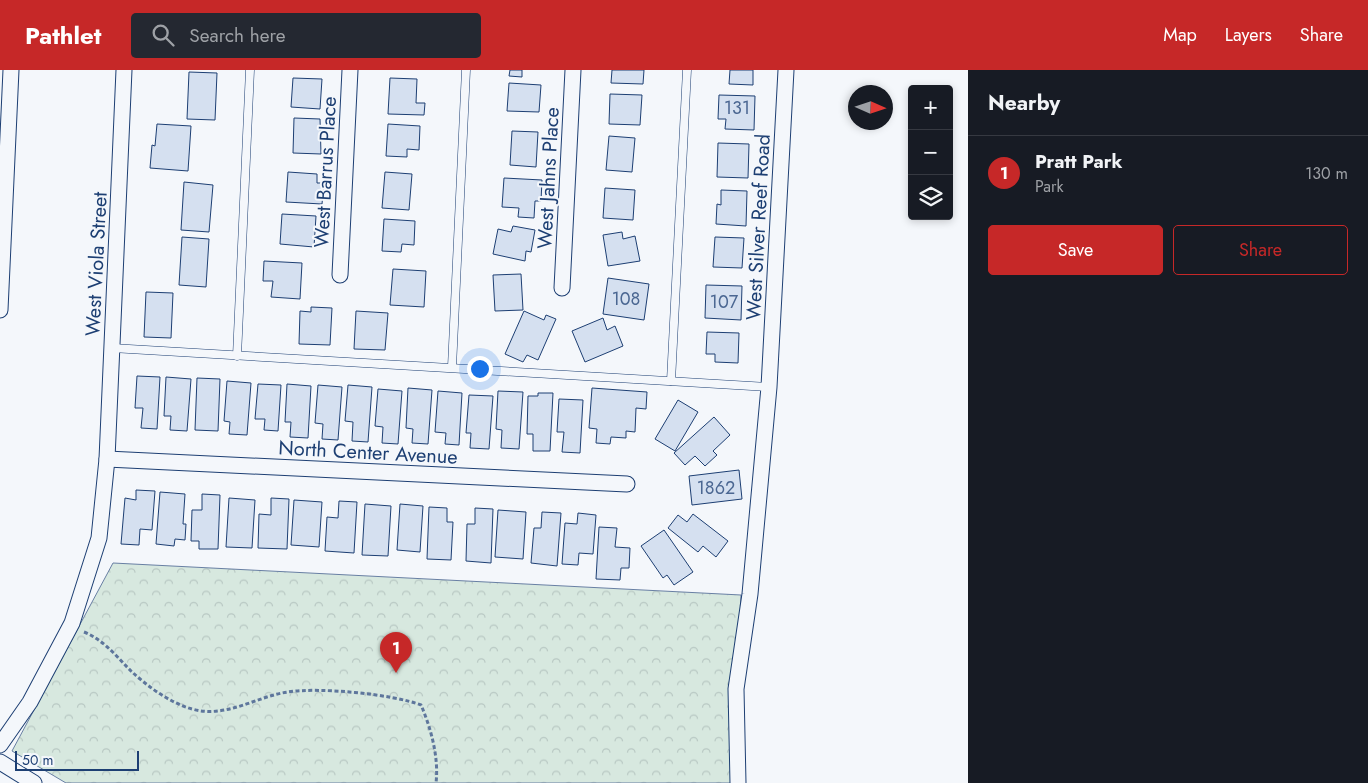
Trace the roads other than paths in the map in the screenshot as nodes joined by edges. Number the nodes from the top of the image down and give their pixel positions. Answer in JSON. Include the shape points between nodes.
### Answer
{"nodes":[{"id":1,"x":12,"y":70,"type":"edge"},
{"id":2,"x":124,"y":70,"type":"edge"},
{"id":3,"x":250,"y":70,"type":"edge"},
{"id":4,"x":350,"y":70,"type":"edge"},
{"id":5,"x":466,"y":70,"type":"edge"},
{"id":6,"x":573,"y":70,"type":"edge"},
{"id":7,"x":687,"y":70,"type":"edge"},
{"id":8,"x":786,"y":70,"type":"edge"},
{"id":9,"x":3,"y":172,"type":"edge"},
{"id":10,"x":340,"y":275,"type":"dead end"},
{"id":11,"x":562,"y":288,"type":"dead end"},
{"id":12,"x":0,"y":310,"type":"edge"},
{"id":13,"x":112,"y":348,"type":"junction"},
{"id":14,"x":237,"y":356,"type":"junction"},
{"id":15,"x":452,"y":367,"type":"junction"},
{"id":16,"x":671,"y":380,"type":"junction"},
{"id":17,"x":769,"y":387,"type":"junction"},
{"id":18,"x":107,"y":459,"type":"junction"},
{"id":19,"x":627,"y":484,"type":"dead end"},
{"id":20,"x":0,"y":746,"type":"edge"},
{"id":21,"x":0,"y":762,"type":"edge"},
{"id":22,"x":34,"y":783,"type":"edge"},
{"id":23,"x":738,"y":783,"type":"edge"}],
"edges":[{"from":1,"to":9,"type":"street"},
{"from":2,"to":13,"type":"street","name":"West Viola Street"},
{"from":3,"to":14,"type":"lane"},
{"from":4,"to":10,"type":"street","name":"West Barrus Place"},
{"from":5,"to":15,"type":"lane"},
{"from":6,"to":11,"type":"street","name":"West Jahns Place"},
{"from":7,"to":16,"type":"lane"},
{"from":8,"to":17,"type":"street","name":"West Silver Reef Road"},
{"from":9,"to":12,"type":"street"},
{"from":13,"to":14,"type":"lane"},
{"from":13,"to":18,"type":"street","name":"West Viola Street"},
{"from":14,"to":15,"type":"lane"},
{"from":15,"to":16,"type":"lane"},
{"from":16,"to":17,"type":"lane"},
{"from":17,"to":23,"type":"street","name":"West Silver Reef Road","via":[[750,594],[736,690]]},
{"from":18,"to":19,"type":"street","name":"North Center Avenue"},
{"from":18,"to":20,"type":"street","name":"West Viola Street","via":[[99,538],[69,627],[30,702]]},
{"from":21,"to":22,"type":"street"}]}
